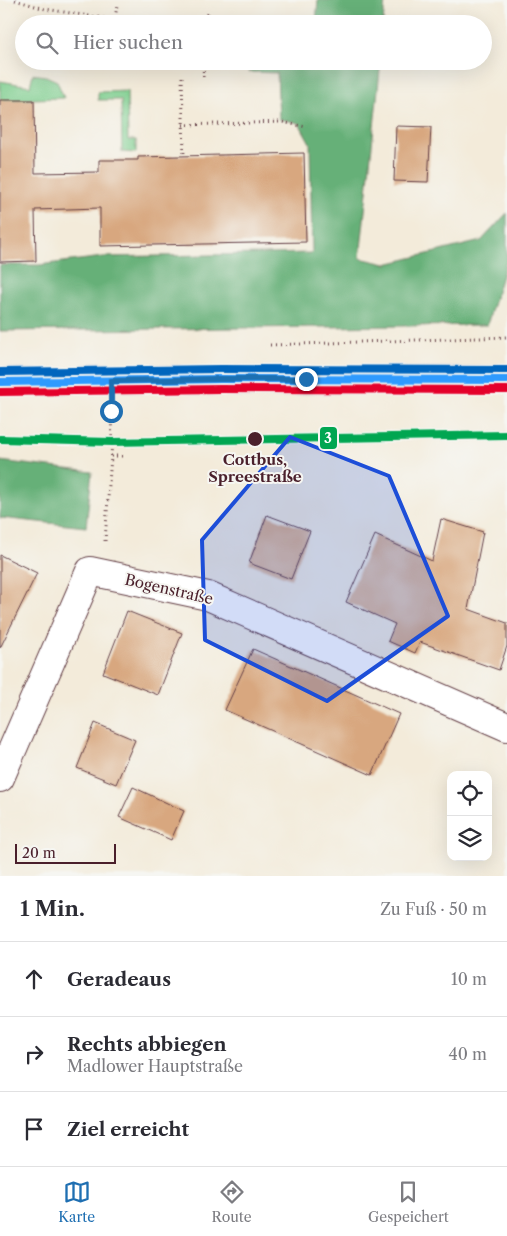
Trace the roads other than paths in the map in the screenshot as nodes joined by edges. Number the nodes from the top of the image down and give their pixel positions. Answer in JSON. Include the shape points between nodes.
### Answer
{"nodes":[{"id":1,"x":507,"y":380,"type":"edge"},
{"id":2,"x":0,"y":382,"type":"edge"},
{"id":3,"x":507,"y":727,"type":"edge"},
{"id":4,"x":0,"y":778,"type":"edge"}],
"edges":[{"from":1,"to":2,"type":"main road"},
{"from":3,"to":4,"type":"street","name":"Bogenstraße","via":[[208,596],[90,571]]}]}
